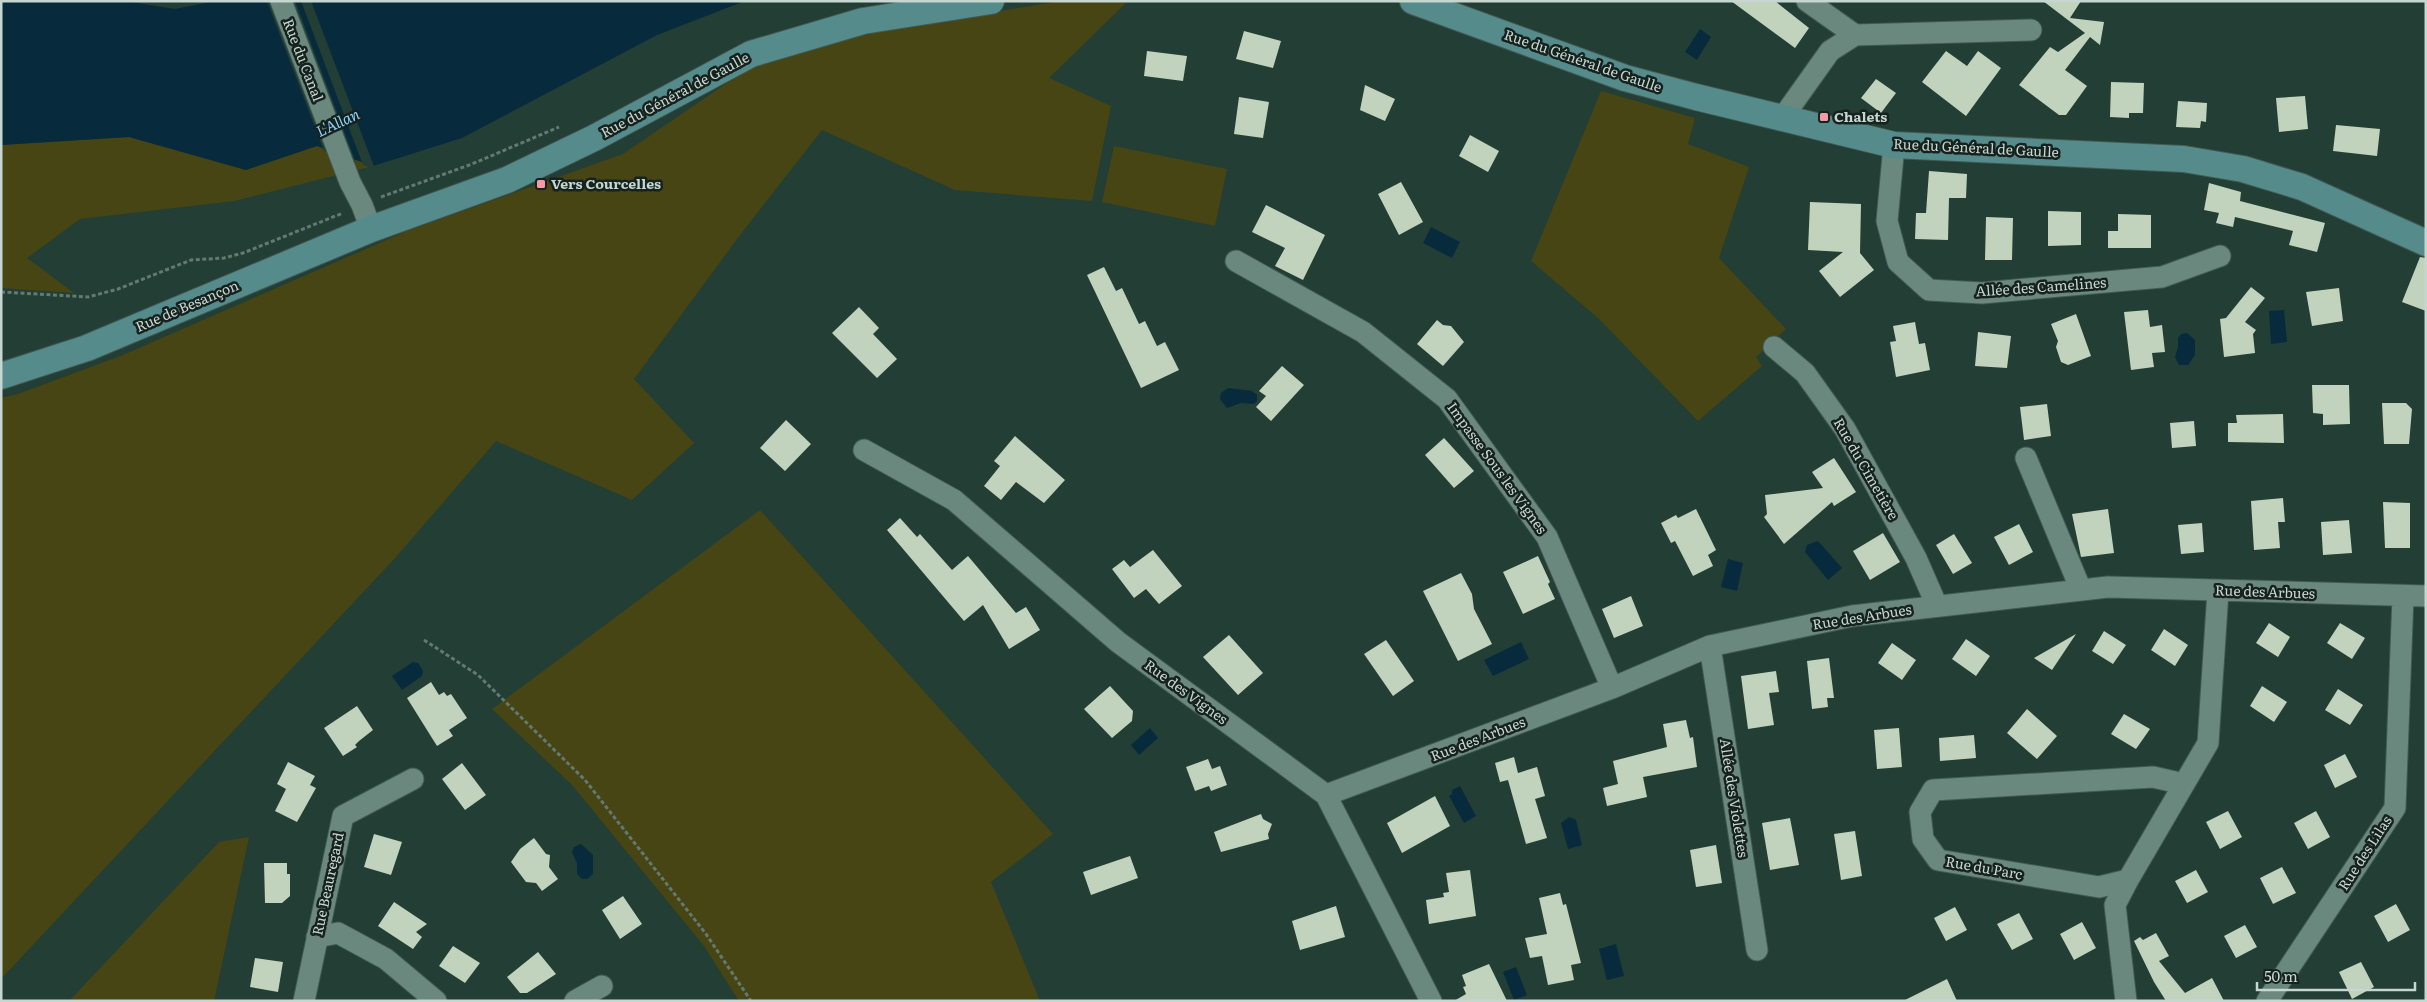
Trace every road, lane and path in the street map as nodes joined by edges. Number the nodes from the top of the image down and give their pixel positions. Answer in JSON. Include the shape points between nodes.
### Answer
{"nodes":[{"id":1,"x":281,"y":1,"type":"edge"},
{"id":2,"x":991,"y":1,"type":"edge"},
{"id":3,"x":1413,"y":1,"type":"edge"},
{"id":4,"x":1807,"y":1,"type":"edge"},
{"id":5,"x":2031,"y":30,"type":"dead end"},
{"id":6,"x":1855,"y":35,"type":"junction"},
{"id":7,"x":1783,"y":117,"type":"junction"},
{"id":8,"x":1894,"y":145,"type":"junction"},
{"id":9,"x":365,"y":197,"type":"junction"},
{"id":10,"x":371,"y":229,"type":"junction"},
{"id":11,"x":2426,"y":243,"type":"edge"},
{"id":12,"x":2220,"y":256,"type":"dead end"},
{"id":13,"x":1236,"y":261,"type":"dead end"},
{"id":14,"x":1,"y":292,"type":"edge"},
{"id":15,"x":1774,"y":347,"type":"dead end"},
{"id":16,"x":1,"y":376,"type":"edge"},
{"id":17,"x":864,"y":450,"type":"dead end"},
{"id":18,"x":2026,"y":458,"type":"dead end"},
{"id":19,"x":2081,"y":590,"type":"junction"},
{"id":20,"x":2218,"y":591,"type":"junction"},
{"id":21,"x":2403,"y":596,"type":"junction"},
{"id":22,"x":2426,"y":596,"type":"edge"},
{"id":23,"x":1937,"y":606,"type":"junction"},
{"id":24,"x":424,"y":640,"type":"dead end"},
{"id":25,"x":1710,"y":646,"type":"junction"},
{"id":26,"x":1612,"y":688,"type":"junction"},
{"id":27,"x":413,"y":779,"type":"dead end"},
{"id":28,"x":2184,"y":784,"type":"junction"},
{"id":29,"x":1326,"y":795,"type":"junction"},
{"id":30,"x":2128,"y":880,"type":"junction"},
{"id":31,"x":317,"y":937,"type":"junction"},
{"id":32,"x":1757,"y":950,"type":"dead end"},
{"id":33,"x":602,"y":986,"type":"dead end"},
{"id":34,"x":304,"y":1001,"type":"edge"},
{"id":35,"x":436,"y":1001,"type":"edge"},
{"id":36,"x":575,"y":1001,"type":"edge"},
{"id":37,"x":751,"y":1001,"type":"edge"},
{"id":38,"x":1431,"y":1001,"type":"edge"},
{"id":39,"x":2126,"y":1001,"type":"edge"},
{"id":40,"x":2267,"y":1001,"type":"edge"}],
"edges":[{"from":1,"to":9,"type":"street","name":"Rue du Canal"},
{"from":2,"to":10,"type":"main road","name":"Rue du Général de Gaulle","via":[[863,21],[751,54],[508,180]]},
{"from":3,"to":7,"type":"main road","name":"Rue du Général de Gaulle","via":[[1625,78]]},
{"from":4,"to":6,"type":"street"},
{"from":5,"to":6,"type":"street"},
{"from":6,"to":7,"type":"street","via":[[1830,51]]},
{"from":7,"to":8,"type":"main road","name":"Rue du Général de Gaulle"},
{"from":8,"to":11,"type":"main road","name":"Rue du Général de Gaulle","via":[[2184,159],[2243,169],[2302,187]]},
{"from":8,"to":12,"type":"street","name":"Allée des Camelines","via":[[1887,221],[1898,262],[1929,290],[1982,294],[2162,277]]},
{"from":9,"to":10,"type":"street","name":"Rue du Canal"},
{"from":9,"to":14,"type":"path","via":[[243,253],[190,260],[118,289],[88,297]]},
{"from":10,"to":16,"type":"main road","name":"Rue de Besançon","via":[[87,348]]},
{"from":13,"to":26,"type":"street","name":"Impasse Sous les Vignes","via":[[1363,332],[1447,399],[1547,537]]},
{"from":15,"to":23,"type":"street","name":"Rue du Cimetière","via":[[1805,373],[1845,429],[1916,558]]},
{"from":17,"to":29,"type":"street","name":"Rue des Vignes","via":[[954,500],[1118,642]]},
{"from":18,"to":19,"type":"street"},
{"from":19,"to":20,"type":"street","name":"Rue des Arbues","via":[[2108,587]]},
{"from":19,"to":23,"type":"street","name":"Rue des Arbues"},
{"from":20,"to":21,"type":"street","name":"Rue des Arbues"},
{"from":20,"to":28,"type":"street","via":[[2208,743]]},
{"from":21,"to":22,"type":"street","name":"Rue des Arbues"},
{"from":21,"to":40,"type":"street","name":"Rue des Lilas","via":[[2395,808]]},
{"from":23,"to":25,"type":"street","name":"Rue des Arbues","via":[[1852,616]]},
{"from":24,"to":37,"type":"path","via":[[478,676],[585,780],[706,934]]},
{"from":25,"to":26,"type":"street","name":"Rue des Arbues"},
{"from":25,"to":32,"type":"street","name":"Allée des Violettes"},
{"from":26,"to":29,"type":"street","name":"Rue des Arbues"},
{"from":27,"to":31,"type":"street","name":"Rue Beauregard","via":[[343,816]]},
{"from":28,"to":30,"type":"street"},
{"from":28,"to":30,"type":"street","name":"Rue du Parc","via":[[2153,777],[1934,790],[1920,812],[1923,839],[1938,860],[2099,887]]},
{"from":29,"to":38,"type":"street","name":"Rue des Vignes"},
{"from":30,"to":39,"type":"street","via":[[2115,904]]},
{"from":31,"to":34,"type":"street","name":"Rue Beauregard"},
{"from":31,"to":35,"type":"street","via":[[338,933],[386,959]]},
{"from":33,"to":36,"type":"street"}]}
